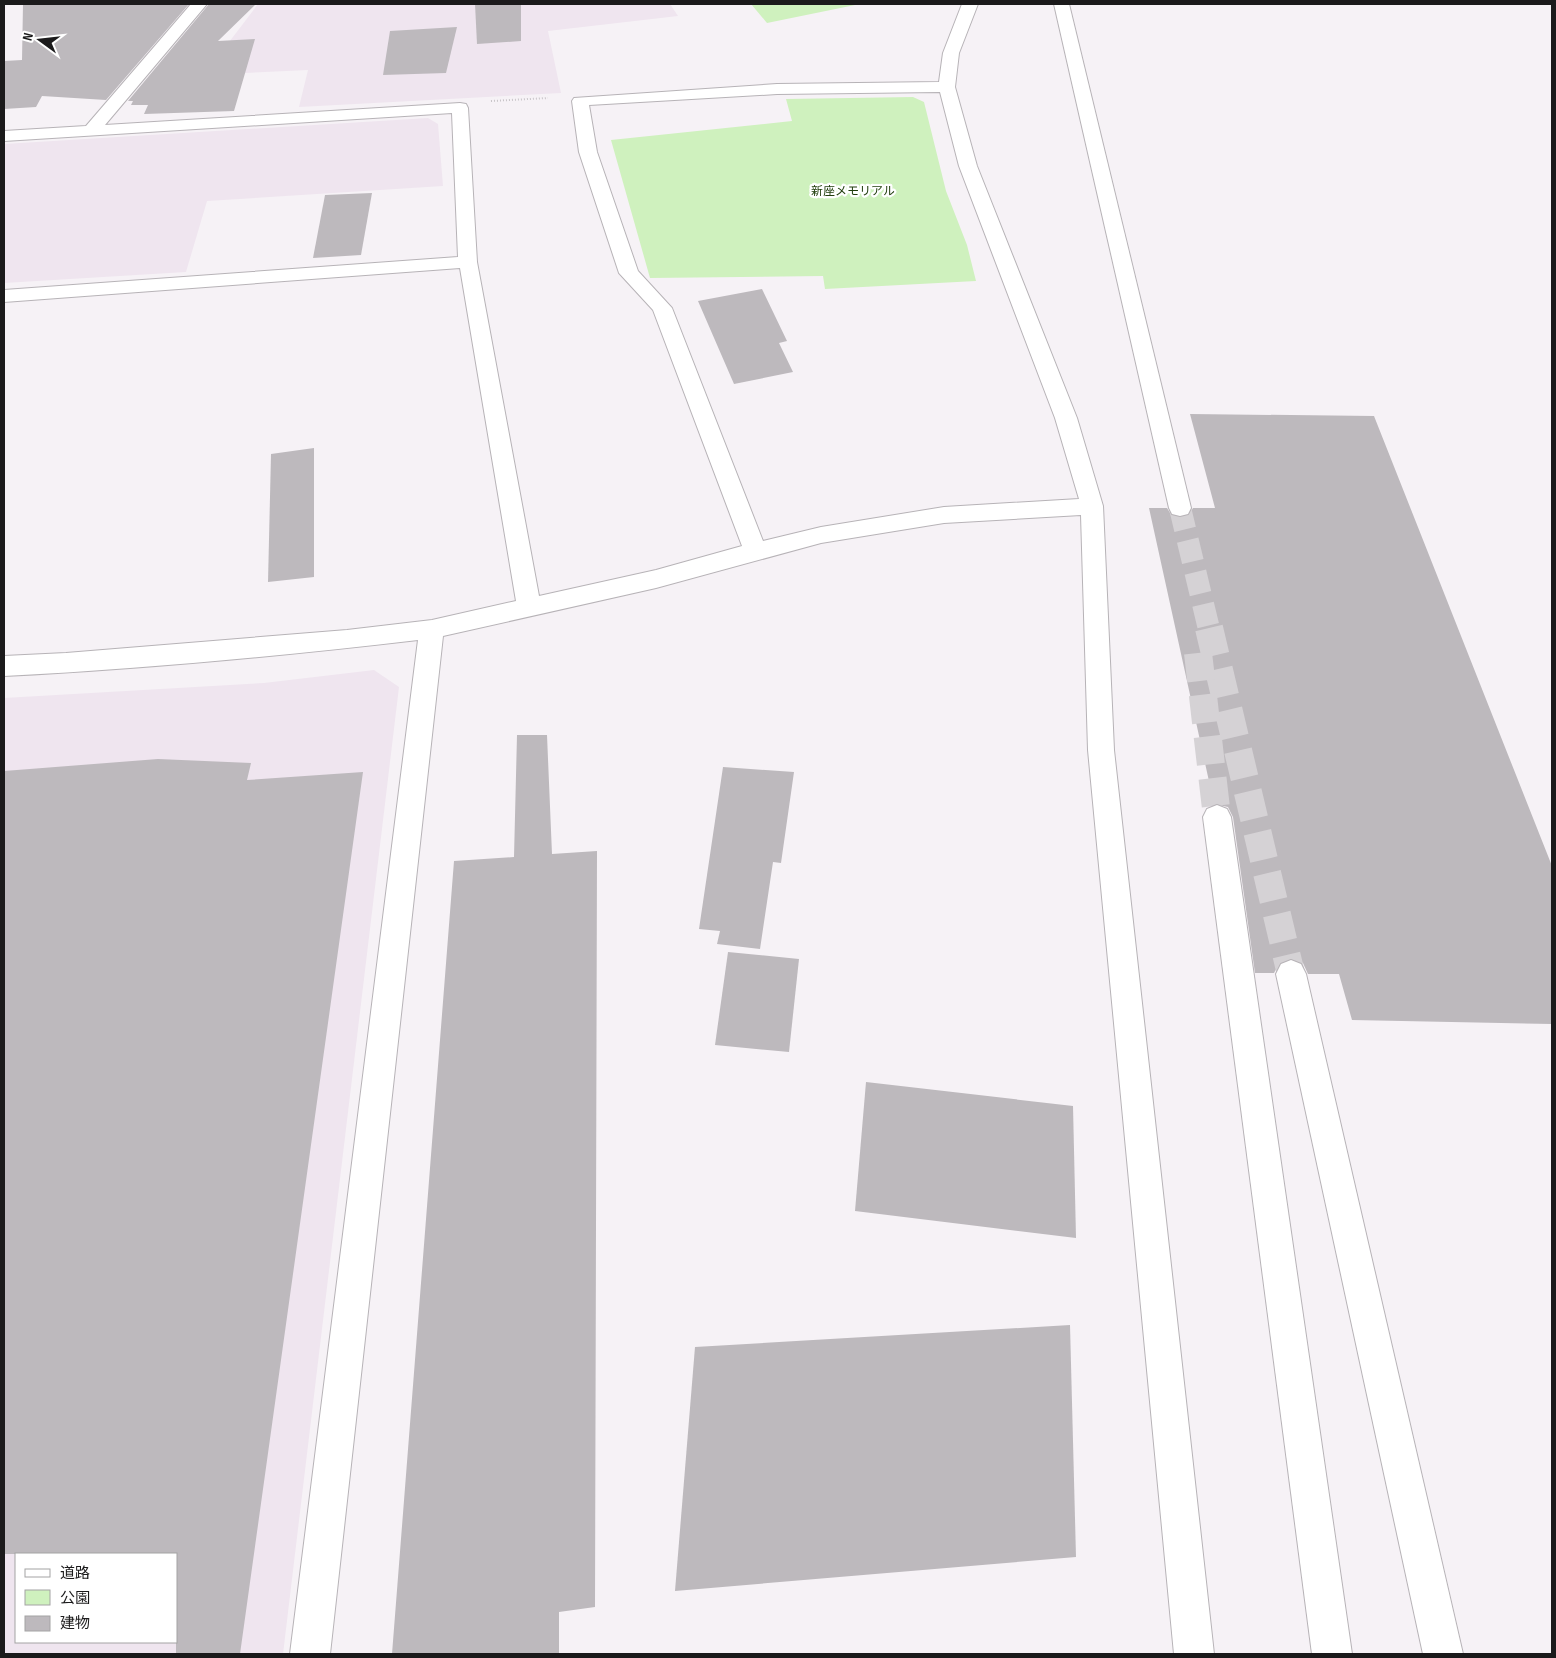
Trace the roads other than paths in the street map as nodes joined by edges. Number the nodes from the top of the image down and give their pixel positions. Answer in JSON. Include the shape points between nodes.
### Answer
{"nodes":[{"id":1,"x":199,"y":4,"type":"edge"},
{"id":2,"x":970,"y":4,"type":"edge"},
{"id":3,"x":1061,"y":4,"type":"edge"},
{"id":4,"x":947,"y":87,"type":"junction"},
{"id":5,"x":92,"y":130,"type":"junction"},
{"id":6,"x":4,"y":136,"type":"edge"},
{"id":7,"x":468,"y":262,"type":"junction"},
{"id":8,"x":4,"y":296,"type":"edge"},
{"id":9,"x":1092,"y":506,"type":"junction"},
{"id":10,"x":1180,"y":508,"type":"tunnel mouth"},
{"id":11,"x":755,"y":551,"type":"junction"},
{"id":12,"x":529,"y":608,"type":"junction"},
{"id":13,"x":432,"y":629,"type":"junction"},
{"id":14,"x":4,"y":666,"type":"edge"},
{"id":15,"x":1217,"y":817,"type":"tunnel mouth"},
{"id":16,"x":1291,"y":974,"type":"tunnel mouth"},
{"id":17,"x":310,"y":1654,"type":"edge"},
{"id":18,"x":1194,"y":1654,"type":"edge"},
{"id":19,"x":1332,"y":1654,"type":"edge"},
{"id":20,"x":1443,"y":1654,"type":"edge"}],
"edges":[{"from":1,"to":5,"type":"street"},
{"from":2,"to":4,"type":"street","via":[[951,53]]},
{"from":3,"to":10,"type":"street"},
{"from":4,"to":9,"type":"street","via":[[968,166],[1066,418]]},
{"from":4,"to":11,"type":"street","via":[[777,89],[580,101],[588,152],[629,273],[662,308]]},
{"from":5,"to":6,"type":"street"},
{"from":5,"to":7,"type":"street","via":[[460,108]]},
{"from":7,"to":8,"type":"street"},
{"from":7,"to":12,"type":"street"},
{"from":9,"to":11,"type":"street","via":[[944,515],[821,534]]},
{"from":9,"to":18,"type":"street","via":[[1101,750]]},
{"from":11,"to":12,"type":"street","via":[[656,579]]},
{"from":12,"to":13,"type":"street"},
{"from":13,"to":14,"type":"street","via":[[66,664]]},
{"from":13,"to":17,"type":"street"},
{"from":15,"to":19,"type":"street"},
{"from":16,"to":20,"type":"street"}]}
